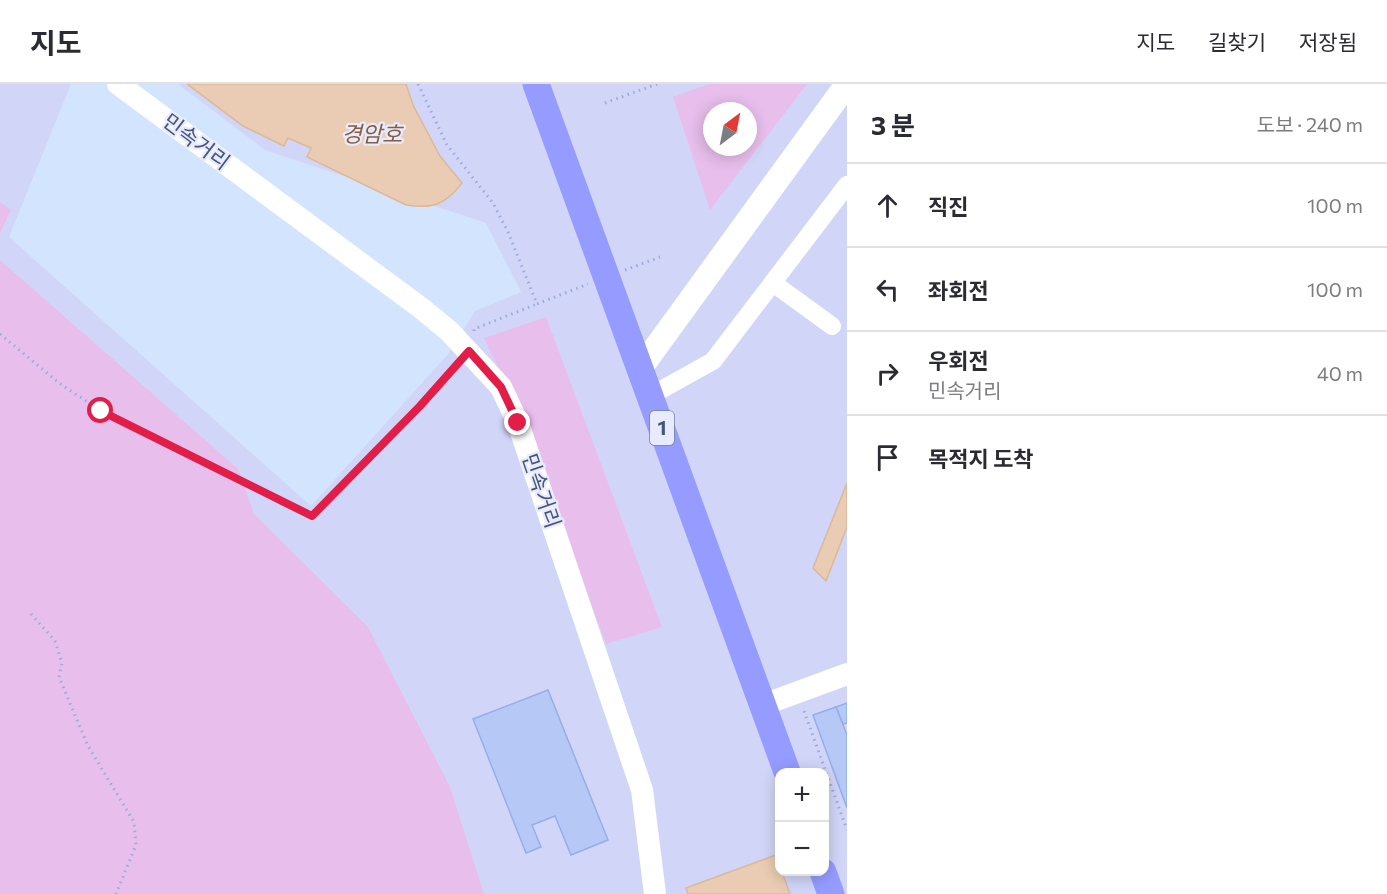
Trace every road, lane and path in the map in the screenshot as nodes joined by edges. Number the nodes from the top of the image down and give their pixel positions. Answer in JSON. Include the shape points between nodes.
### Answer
{"nodes":[{"id":1,"x":118,"y":84,"type":"edge"},
{"id":2,"x":418,"y":84,"type":"edge"},
{"id":3,"x":536,"y":84,"type":"edge"},
{"id":4,"x":657,"y":84,"type":"edge"},
{"id":5,"x":847,"y":84,"type":"edge"},
{"id":6,"x":605,"y":103,"type":"dead end"},
{"id":7,"x":847,"y":185,"type":"edge"},
{"id":8,"x":660,"y":257,"type":"dead end"},
{"id":9,"x":607,"y":276,"type":"junction"},
{"id":10,"x":773,"y":283,"type":"junction"},
{"id":11,"x":537,"y":304,"type":"junction"},
{"id":12,"x":832,"y":326,"type":"dead end"},
{"id":13,"x":0,"y":334,"type":"edge"},
{"id":14,"x":469,"y":351,"type":"junction"},
{"id":15,"x":640,"y":369,"type":"junction"},
{"id":16,"x":650,"y":396,"type":"junction"},
{"id":17,"x":31,"y":614,"type":"dead end"},
{"id":18,"x":847,"y":674,"type":"edge"},
{"id":19,"x":797,"y":692,"type":"junction"},
{"id":20,"x":763,"y":705,"type":"junction"},
{"id":21,"x":786,"y":768,"type":"edge"},
{"id":22,"x":847,"y":830,"type":"edge"},
{"id":23,"x":824,"y":876,"type":"edge"},
{"id":24,"x":116,"y":894,"type":"edge"},
{"id":25,"x":655,"y":894,"type":"edge"},
{"id":26,"x":831,"y":894,"type":"edge"}],
"edges":[{"from":1,"to":14,"type":"street","name":"민속거리","via":[[421,308]]},
{"from":2,"to":11,"type":"path","via":[[447,145],[493,203]]},
{"from":3,"to":9,"type":"main road","number":"1"},
{"from":4,"to":6,"type":"path"},
{"from":5,"to":15,"type":"main road"},
{"from":7,"to":10,"type":"street"},
{"from":8,"to":9,"type":"path"},
{"from":9,"to":11,"type":"path"},
{"from":9,"to":15,"type":"main road","number":"1"},
{"from":10,"to":12,"type":"street"},
{"from":10,"to":16,"type":"street","via":[[713,361]]},
{"from":11,"to":14,"type":"path","via":[[474,329]]},
{"from":13,"to":14,"type":"path","via":[[59,383],[101,411],[312,516]]},
{"from":14,"to":25,"type":"street","name":"민속거리","via":[[501,387],[518,423],[642,790]]},
{"from":15,"to":16,"type":"main road","number":"1"},
{"from":16,"to":20,"type":"main road","number":"1"},
{"from":17,"to":24,"type":"path","via":[[55,641],[62,663],[59,677],[88,746],[134,822],[136,845]]},
{"from":18,"to":19,"type":"street"},
{"from":19,"to":20,"type":"street"},
{"from":19,"to":22,"type":"path"},
{"from":20,"to":21,"type":"main road","number":"1"},
{"from":23,"to":26,"type":"main road"}]}
